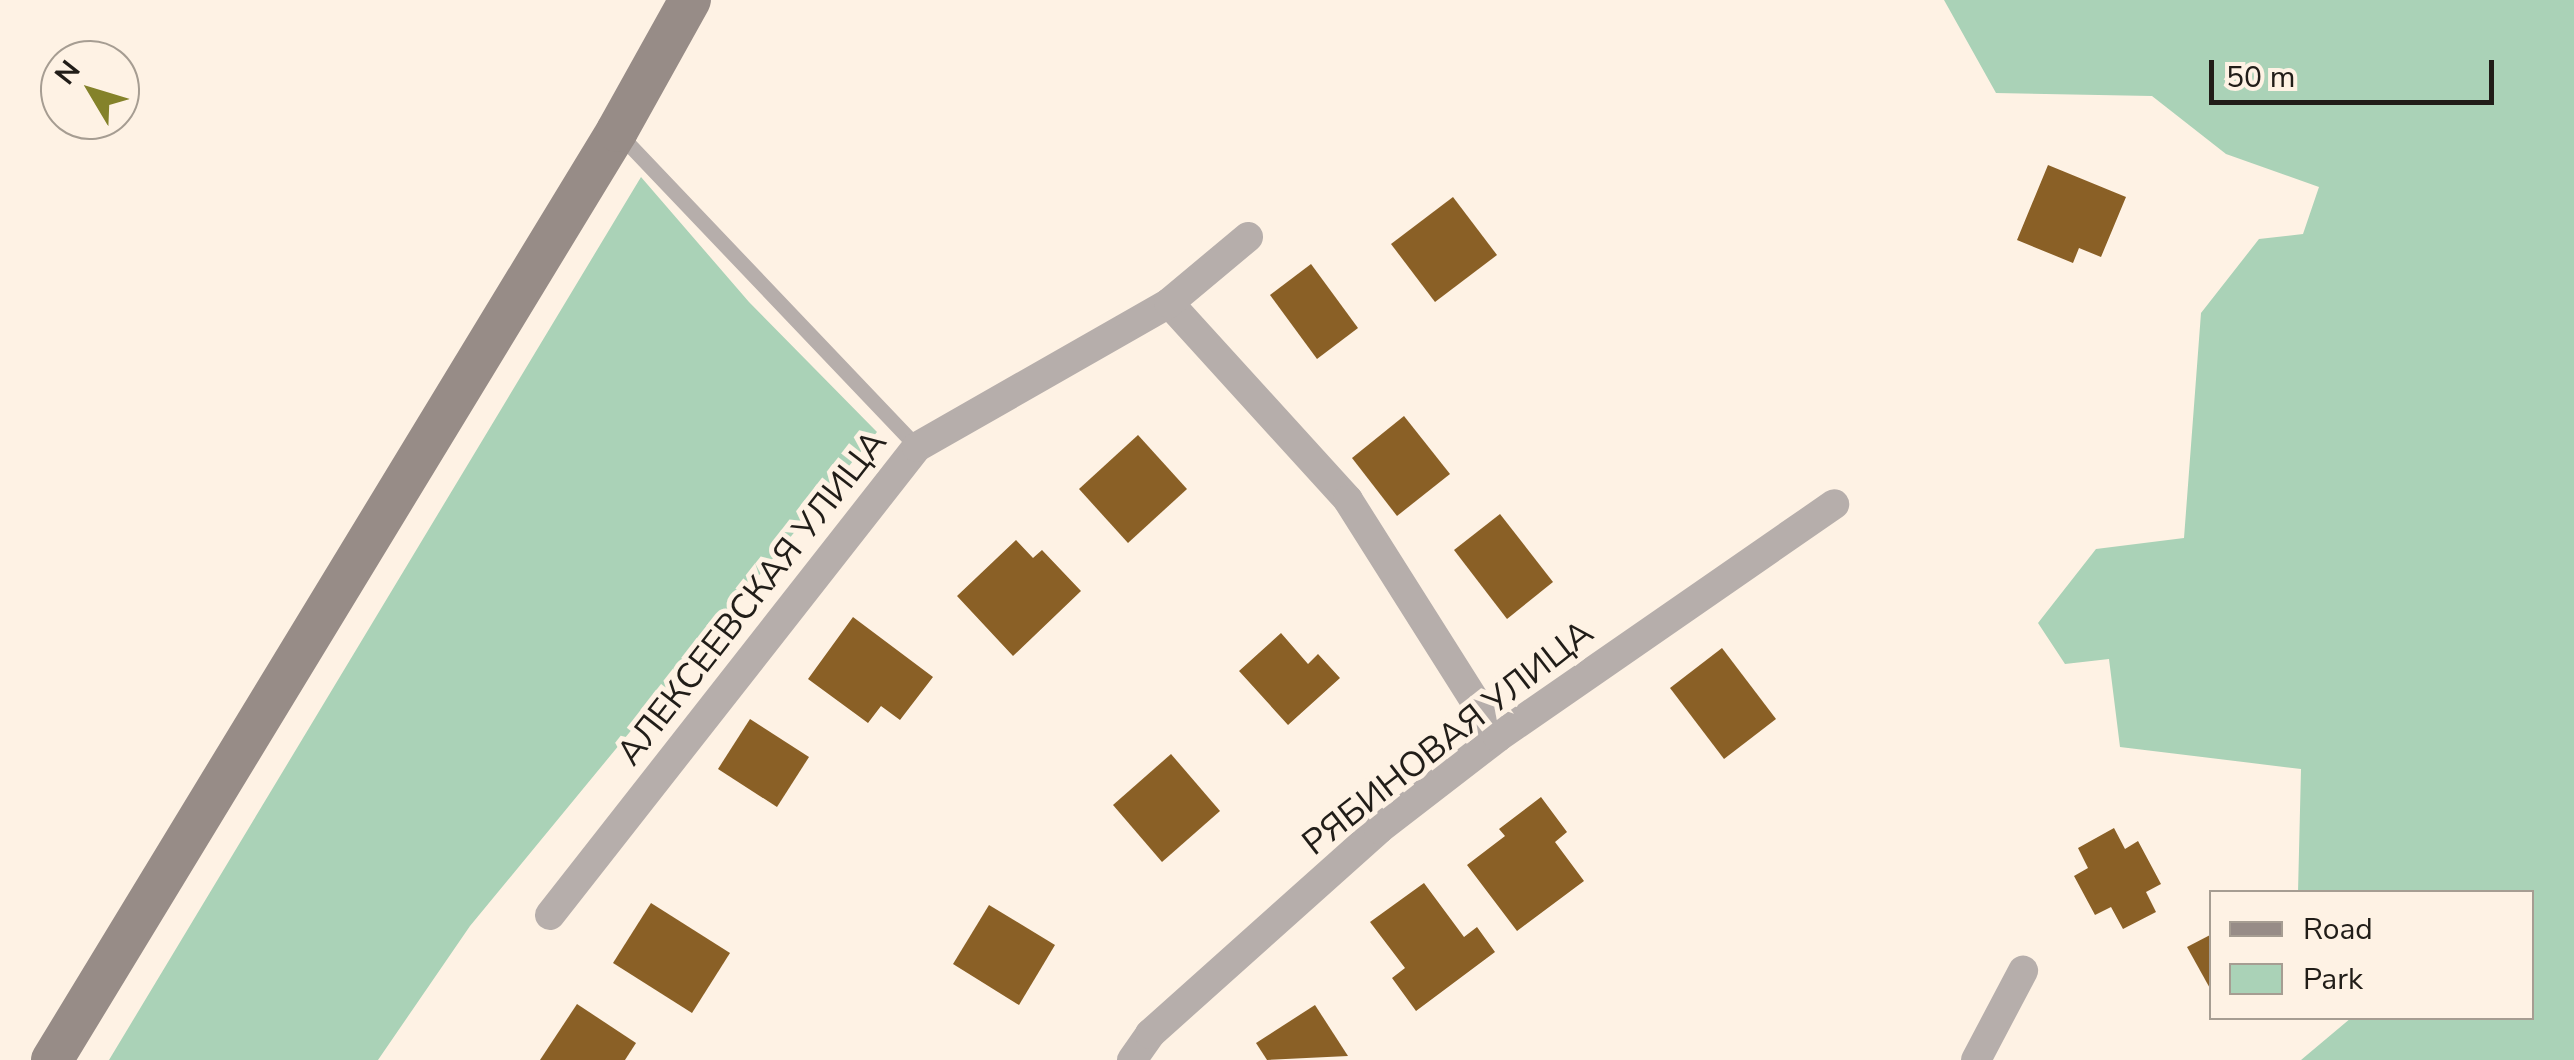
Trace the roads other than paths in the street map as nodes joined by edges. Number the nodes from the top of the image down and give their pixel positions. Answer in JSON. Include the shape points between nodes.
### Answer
{"nodes":[{"id":1,"x":690,"y":0,"type":"edge"},
{"id":2,"x":616,"y":131,"type":"junction"},
{"id":3,"x":1248,"y":238,"type":"dead end"},
{"id":4,"x":1169,"y":303,"type":"junction"},
{"id":5,"x":918,"y":447,"type":"junction"},
{"id":6,"x":1834,"y":504,"type":"dead end"},
{"id":7,"x":1498,"y":737,"type":"junction"},
{"id":8,"x":550,"y":915,"type":"dead end"},
{"id":9,"x":2022,"y":972,"type":"dead end"},
{"id":10,"x":52,"y":1060,"type":"edge"},
{"id":11,"x":1132,"y":1060,"type":"edge"},
{"id":12,"x":1976,"y":1060,"type":"edge"}],
"edges":[{"from":1,"to":2,"type":"main road"},
{"from":2,"to":5,"type":"lane"},
{"from":2,"to":10,"type":"main road"},
{"from":3,"to":4,"type":"street","name":"АЛЕКСЕЕВСКАЯ УЛИЦА"},
{"from":4,"to":5,"type":"street","name":"АЛЕКСЕЕВСКАЯ УЛИЦА"},
{"from":4,"to":7,"type":"street","via":[[1348,500]]},
{"from":5,"to":8,"type":"street","name":"АЛЕКСЕЕВСКАЯ УЛИЦА"},
{"from":6,"to":7,"type":"street","name":"РЯБИНОВАЯ УЛИЦА"},
{"from":7,"to":11,"type":"street","name":"РЯБИНОВАЯ УЛИЦА","via":[[1379,829],[1150,1034]]},
{"from":9,"to":12,"type":"street"}]}
